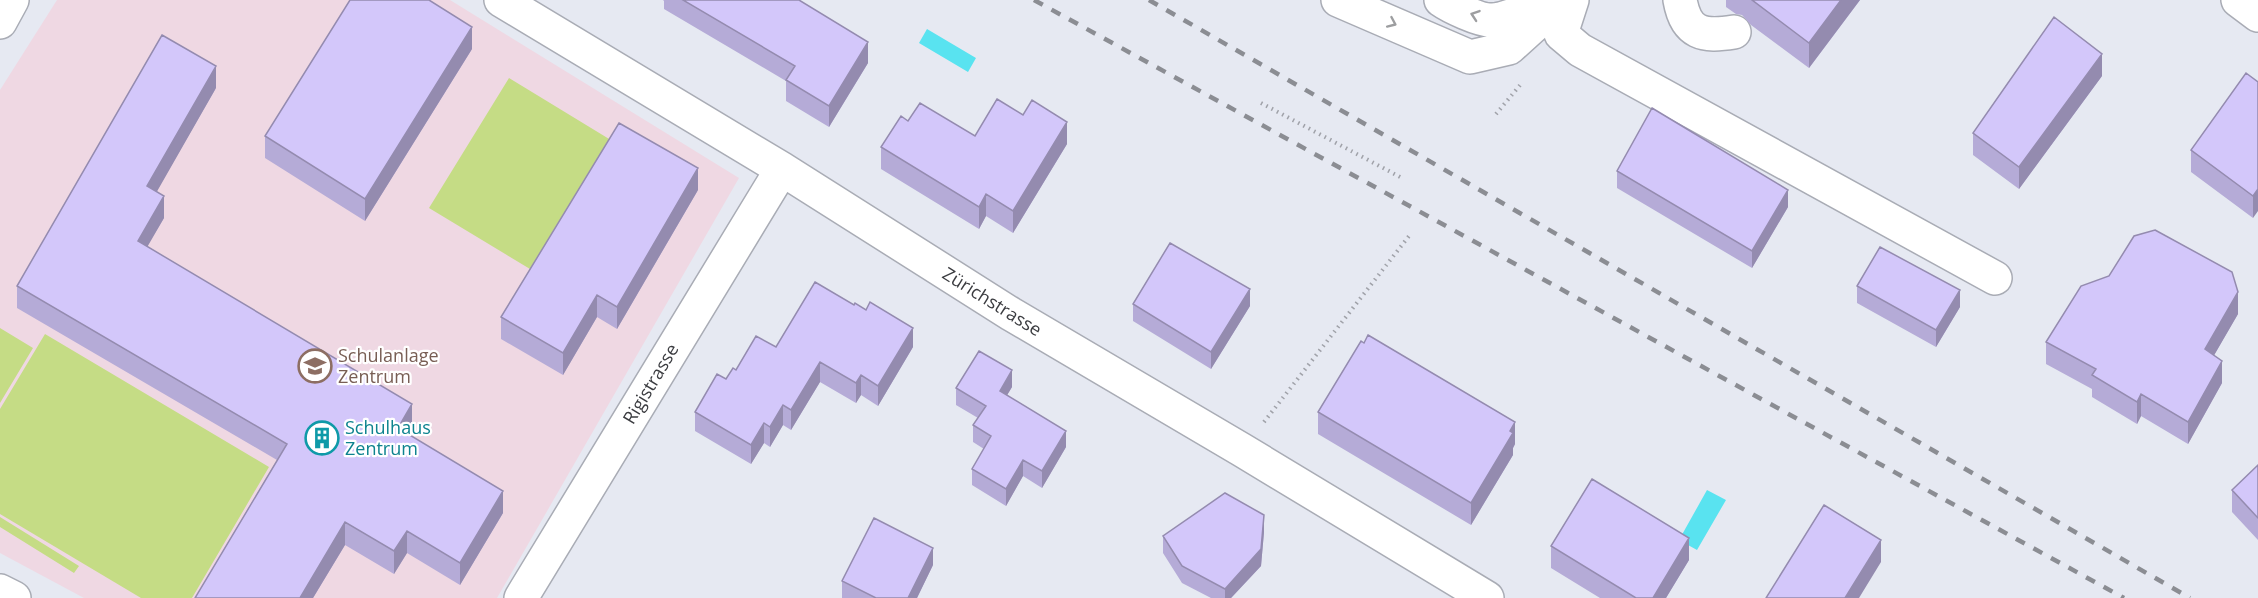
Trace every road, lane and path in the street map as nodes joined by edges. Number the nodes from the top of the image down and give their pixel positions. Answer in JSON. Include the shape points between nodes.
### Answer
{"nodes":[{"id":1,"x":501,"y":0,"type":"edge"},
{"id":2,"x":1338,"y":0,"type":"edge"},
{"id":3,"x":1441,"y":0,"type":"edge"},
{"id":4,"x":1549,"y":0,"type":"edge"},
{"id":5,"x":1562,"y":0,"type":"edge"},
{"id":6,"x":1572,"y":0,"type":"edge"},
{"id":7,"x":1680,"y":0,"type":"edge"},
{"id":8,"x":2238,"y":0,"type":"edge"},
{"id":9,"x":2258,"y":15,"type":"edge"},
{"id":10,"x":1734,"y":32,"type":"dead end"},
{"id":11,"x":1261,"y":103,"type":"dead end"},
{"id":12,"x":782,"y":170,"type":"junction"},
{"id":13,"x":1402,"y":178,"type":"dead end"},
{"id":14,"x":1410,"y":236,"type":"dead end"},
{"id":15,"x":1995,"y":278,"type":"dead end"},
{"id":16,"x":1242,"y":450,"type":"junction"},
{"id":17,"x":0,"y":591,"type":"edge"},
{"id":18,"x":14,"y":598,"type":"edge"},
{"id":19,"x":521,"y":598,"type":"edge"},
{"id":20,"x":1486,"y":598,"type":"edge"}],
"edges":[{"from":1,"to":12,"type":"street","name":"Zürichstrasse"},
{"from":2,"to":5,"type":"street","one_way":true,"via":[[1470,57],[1509,48]]},
{"from":4,"to":3,"type":"street","one_way":true,"via":[[1490,20],[1452,8]]},
{"from":6,"to":15,"type":"street","via":[[1561,34],[1580,50]]},
{"from":7,"to":10,"type":"street","via":[[1683,16],[1696,30],[1714,35]]},
{"from":8,"to":9,"type":"street"},
{"from":11,"to":13,"type":"path"},
{"from":12,"to":16,"type":"street","name":"Zürichstrasse","via":[[1011,314]]},
{"from":12,"to":19,"type":"street","name":"Rigistrasse"},
{"from":14,"to":16,"type":"path"},
{"from":16,"to":20,"type":"street","name":"Zürichstrasse"},
{"from":17,"to":18,"type":"street"}]}
